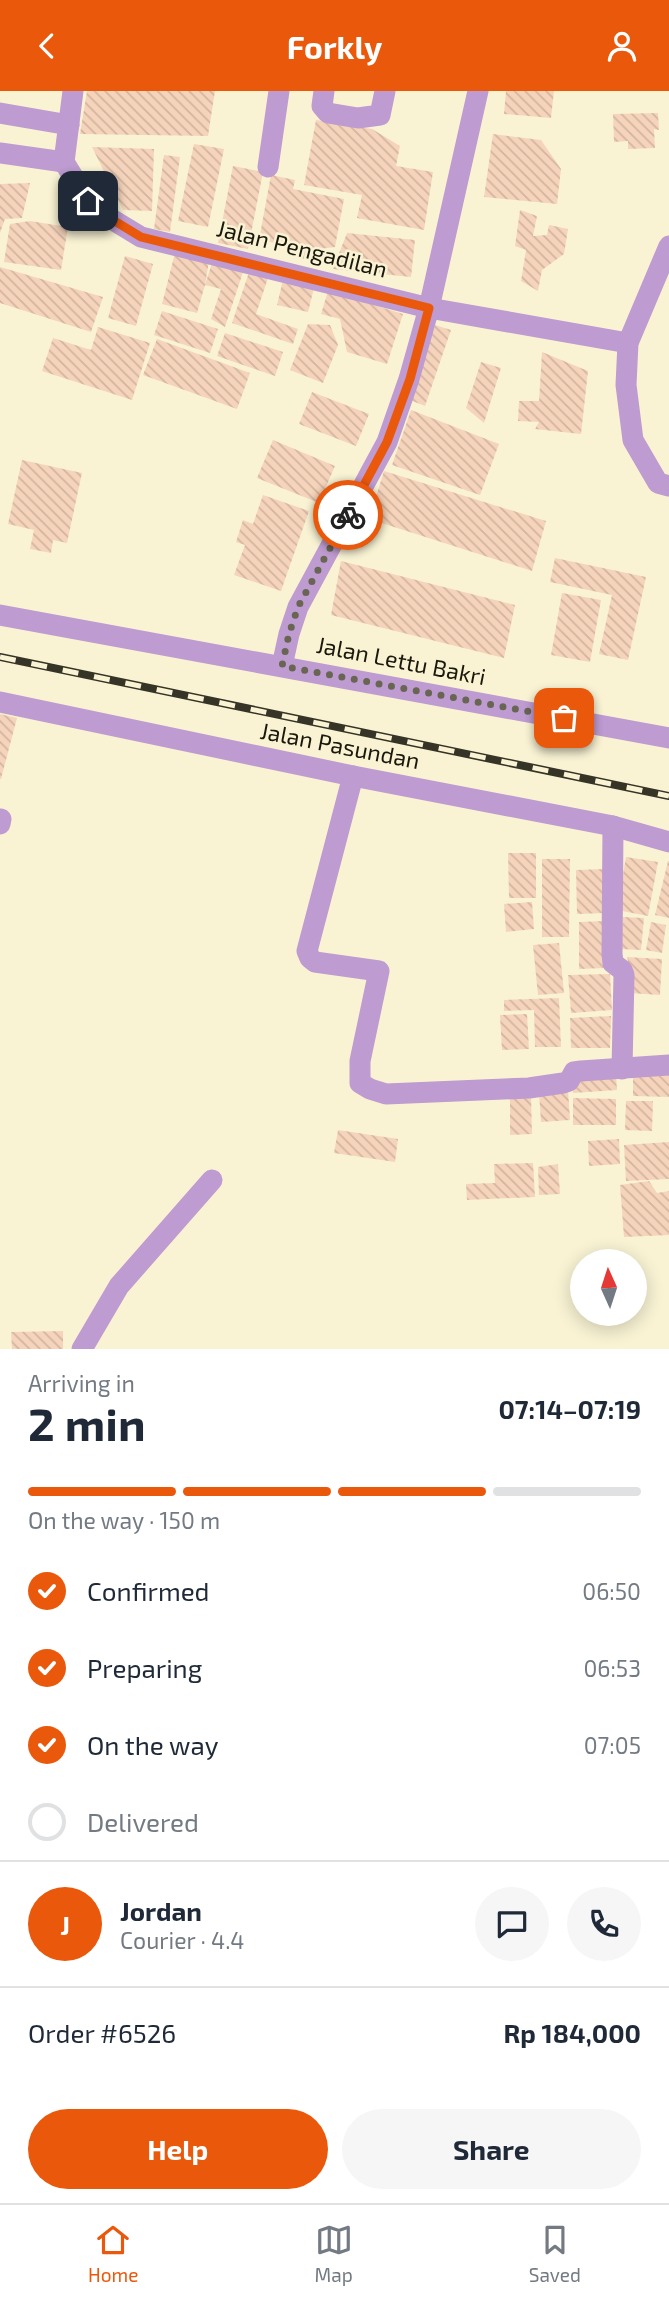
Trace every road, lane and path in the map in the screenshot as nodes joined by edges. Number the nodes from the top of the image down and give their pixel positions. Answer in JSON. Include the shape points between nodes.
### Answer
{"nodes":[{"id":1,"x":73,"y":91,"type":"edge"},
{"id":2,"x":278,"y":91,"type":"edge"},
{"id":3,"x":324,"y":91,"type":"edge"},
{"id":4,"x":385,"y":91,"type":"edge"},
{"id":5,"x":478,"y":91,"type":"edge"},
{"id":6,"x":0,"y":113,"type":"edge"},
{"id":7,"x":69,"y":125,"type":"junction"},
{"id":8,"x":0,"y":153,"type":"edge"},
{"id":9,"x":64,"y":162,"type":"junction"},
{"id":10,"x":268,"y":167,"type":"dead end"},
{"id":11,"x":669,"y":246,"type":"edge"},
{"id":12,"x":429,"y":308,"type":"junction"},
{"id":13,"x":628,"y":343,"type":"junction"},
{"id":14,"x":669,"y":487,"type":"edge"},
{"id":15,"x":0,"y":615,"type":"edge"},
{"id":16,"x":282,"y":666,"type":"junction"},
{"id":17,"x":0,"y":702,"type":"edge"},
{"id":18,"x":669,"y":738,"type":"edge"},
{"id":19,"x":353,"y":776,"type":"junction"},
{"id":20,"x":613,"y":826,"type":"junction"},
{"id":21,"x":669,"y":842,"type":"edge"},
{"id":22,"x":669,"y":1065,"type":"edge"},
{"id":23,"x":622,"y":1069,"type":"junction"},
{"id":24,"x":212,"y":1180,"type":"dead end"},
{"id":25,"x":82,"y":1349,"type":"edge"}],
"edges":[{"from":1,"to":7,"type":"street"},
{"from":2,"to":10,"type":"street"},
{"from":3,"to":4,"type":"street","via":[[321,106],[328,113],[358,118],[380,114]]},
{"from":5,"to":12,"type":"street"},
{"from":6,"to":7,"type":"street"},
{"from":7,"to":9,"type":"street"},
{"from":8,"to":9,"type":"street"},
{"from":9,"to":12,"type":"street","name":"Jalan Pengadilan","via":[[88,201],[141,237]]},
{"from":11,"to":13,"type":"street"},
{"from":12,"to":13,"type":"street","name":"Jalan Pengadilan"},
{"from":12,"to":16,"type":"street","via":[[387,442],[298,607]]},
{"from":13,"to":14,"type":"street","via":[[626,385],[634,440],[659,483]]},
{"from":15,"to":16,"type":"street","name":"Jalan Lettu Bakri"},
{"from":16,"to":18,"type":"street","name":"Jalan Lettu Bakri"},
{"from":17,"to":19,"type":"street","name":"Jalan Pasundan"},
{"from":19,"to":20,"type":"street","name":"Jalan Pasundan"},
{"from":19,"to":23,"type":"street","via":[[307,951],[315,962],[379,971],[360,1061],[360,1083],[386,1094],[529,1088],[564,1083],[574,1072]]},
{"from":20,"to":21,"type":"street","name":"Jalan Pasundan"},
{"from":20,"to":23,"type":"street","via":[[612,954],[613,963],[624,975]]},
{"from":22,"to":23,"type":"street"},
{"from":24,"to":25,"type":"street","via":[[119,1286]]}]}
